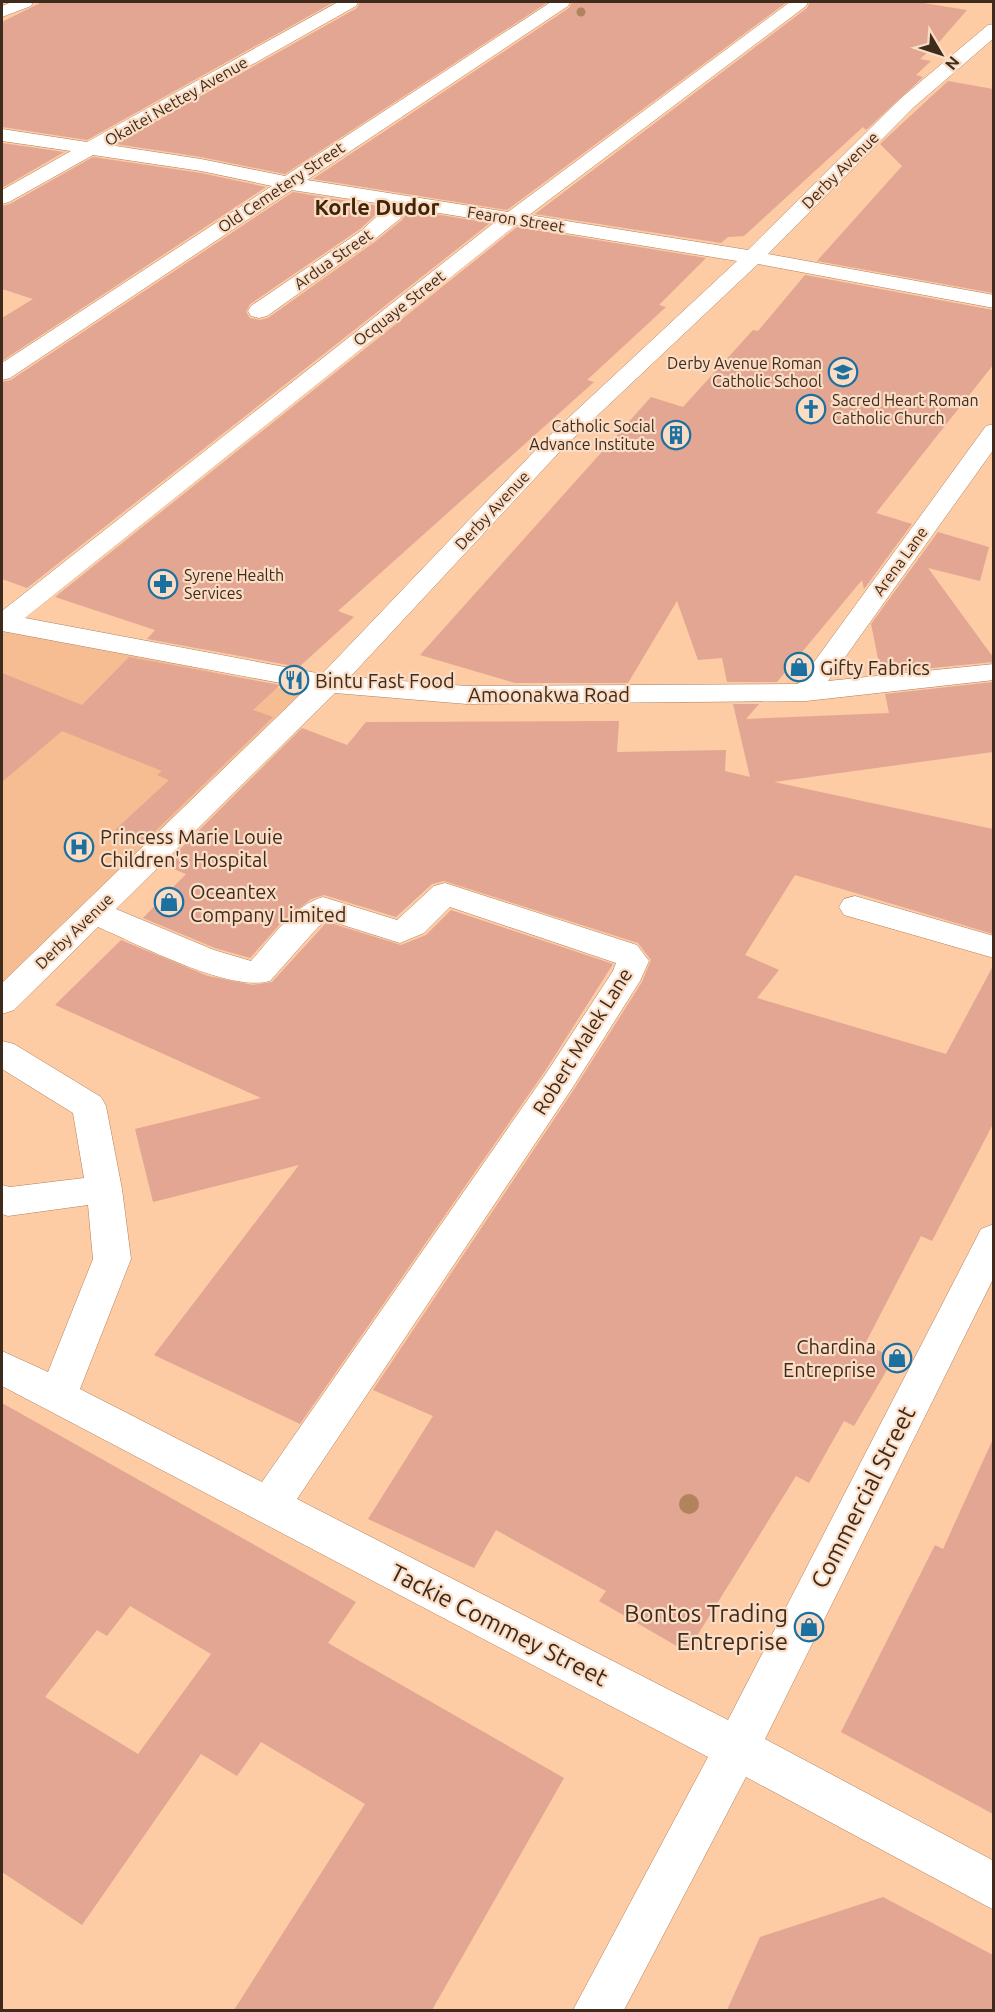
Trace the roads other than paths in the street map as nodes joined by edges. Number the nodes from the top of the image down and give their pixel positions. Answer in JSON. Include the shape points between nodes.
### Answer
{"nodes":[{"id":1,"x":25,"y":2,"type":"edge"},
{"id":2,"x":350,"y":2,"type":"edge"},
{"id":3,"x":562,"y":2,"type":"edge"},
{"id":4,"x":800,"y":2,"type":"edge"},
{"id":5,"x":2,"y":12,"type":"edge"},
{"id":6,"x":993,"y":29,"type":"edge"},
{"id":7,"x":2,"y":135,"type":"edge"},
{"id":8,"x":90,"y":150,"type":"junction"},
{"id":9,"x":288,"y":183,"type":"junction"},
{"id":10,"x":2,"y":198,"type":"edge"},
{"id":11,"x":402,"y":201,"type":"junction"},
{"id":12,"x":511,"y":219,"type":"junction"},
{"id":13,"x":753,"y":257,"type":"junction"},
{"id":14,"x":993,"y":302,"type":"edge"},
{"id":15,"x":259,"y":311,"type":"dead end"},
{"id":16,"x":2,"y":372,"type":"edge"},
{"id":17,"x":993,"y":430,"type":"edge"},
{"id":18,"x":2,"y":623,"type":"edge"},
{"id":19,"x":993,"y":672,"type":"edge"},
{"id":20,"x":328,"y":684,"type":"junction"},
{"id":21,"x":806,"y":692,"type":"junction"},
{"id":22,"x":855,"y":907,"type":"dead end"},
{"id":23,"x":93,"y":912,"type":"junction"},
{"id":24,"x":993,"y":947,"type":"edge"},
{"id":25,"x":2,"y":1002,"type":"edge"},
{"id":26,"x":2,"y":1053,"type":"edge"},
{"id":27,"x":104,"y":1189,"type":"junction"},
{"id":28,"x":2,"y":1199,"type":"edge"},
{"id":29,"x":993,"y":1239,"type":"edge"},
{"id":30,"x":2,"y":1367,"type":"edge"},
{"id":31,"x":58,"y":1396,"type":"junction"},
{"id":32,"x":270,"y":1506,"type":"junction"},
{"id":33,"x":737,"y":1748,"type":"junction"},
{"id":34,"x":993,"y":1887,"type":"edge"},
{"id":35,"x":598,"y":2010,"type":"edge"}],
"edges":[{"from":1,"to":5,"type":"street"},
{"from":2,"to":8,"type":"street","name":"Okaitei Nettey Avenue"},
{"from":3,"to":9,"type":"street","name":"Old Cemetery Street"},
{"from":4,"to":12,"type":"street","name":"Ocquaye Street"},
{"from":6,"to":13,"type":"street","name":"Derby Avenue","via":[[907,103]]},
{"from":7,"to":8,"type":"street","name":"Fearon Street"},
{"from":8,"to":9,"type":"street","name":"Fearon Street","via":[[201,165]]},
{"from":8,"to":10,"type":"street","name":"Okaitei Nettey Avenue"},
{"from":9,"to":11,"type":"street","name":"Fearon Street"},
{"from":9,"to":16,"type":"street","name":"Old Cemetery Street"},
{"from":11,"to":12,"type":"street","name":"Fearon Street"},
{"from":11,"to":15,"type":"street","name":"Ardua Street","via":[[394,214],[368,236]]},
{"from":12,"to":13,"type":"street","name":"Fearon Street"},
{"from":12,"to":18,"type":"street","name":"Ocquaye Street"},
{"from":13,"to":14,"type":"street","name":"Fearon Street"},
{"from":13,"to":20,"type":"street","name":"Derby Avenue","via":[[557,441]]},
{"from":17,"to":21,"type":"street","name":"Arena Lane"},
{"from":18,"to":20,"type":"street","name":"Amoonakwa Road"},
{"from":19,"to":21,"type":"street","name":"Amoonakwa Road"},
{"from":20,"to":21,"type":"street","name":"Amoonakwa Road","via":[[467,695]]},
{"from":20,"to":23,"type":"street","name":"Derby Avenue"},
{"from":22,"to":24,"type":"street"},
{"from":23,"to":25,"type":"street","name":"Derby Avenue"},
{"from":23,"to":32,"type":"street","name":"Robert Malek Lane","via":[[251,974],[259,973],[307,919],[323,908],[400,932],[409,929],[446,894],[626,953],[633,961],[630,973],[559,1082]]},
{"from":26,"to":27,"type":"street","via":[[89,1106]]},
{"from":27,"to":28,"type":"street","via":[[8,1202]]},
{"from":27,"to":31,"type":"street","via":[[112,1259]]},
{"from":29,"to":33,"type":"street","name":"Commercial Street"},
{"from":30,"to":31,"type":"street","name":"Tackie Commey Street"},
{"from":31,"to":32,"type":"street","name":"Tackie Commey Street"},
{"from":32,"to":33,"type":"street","name":"Tackie Commey Street"},
{"from":33,"to":34,"type":"street","name":"Tackie Commey Street"},
{"from":33,"to":35,"type":"street","name":"Commercial Street"}]}
